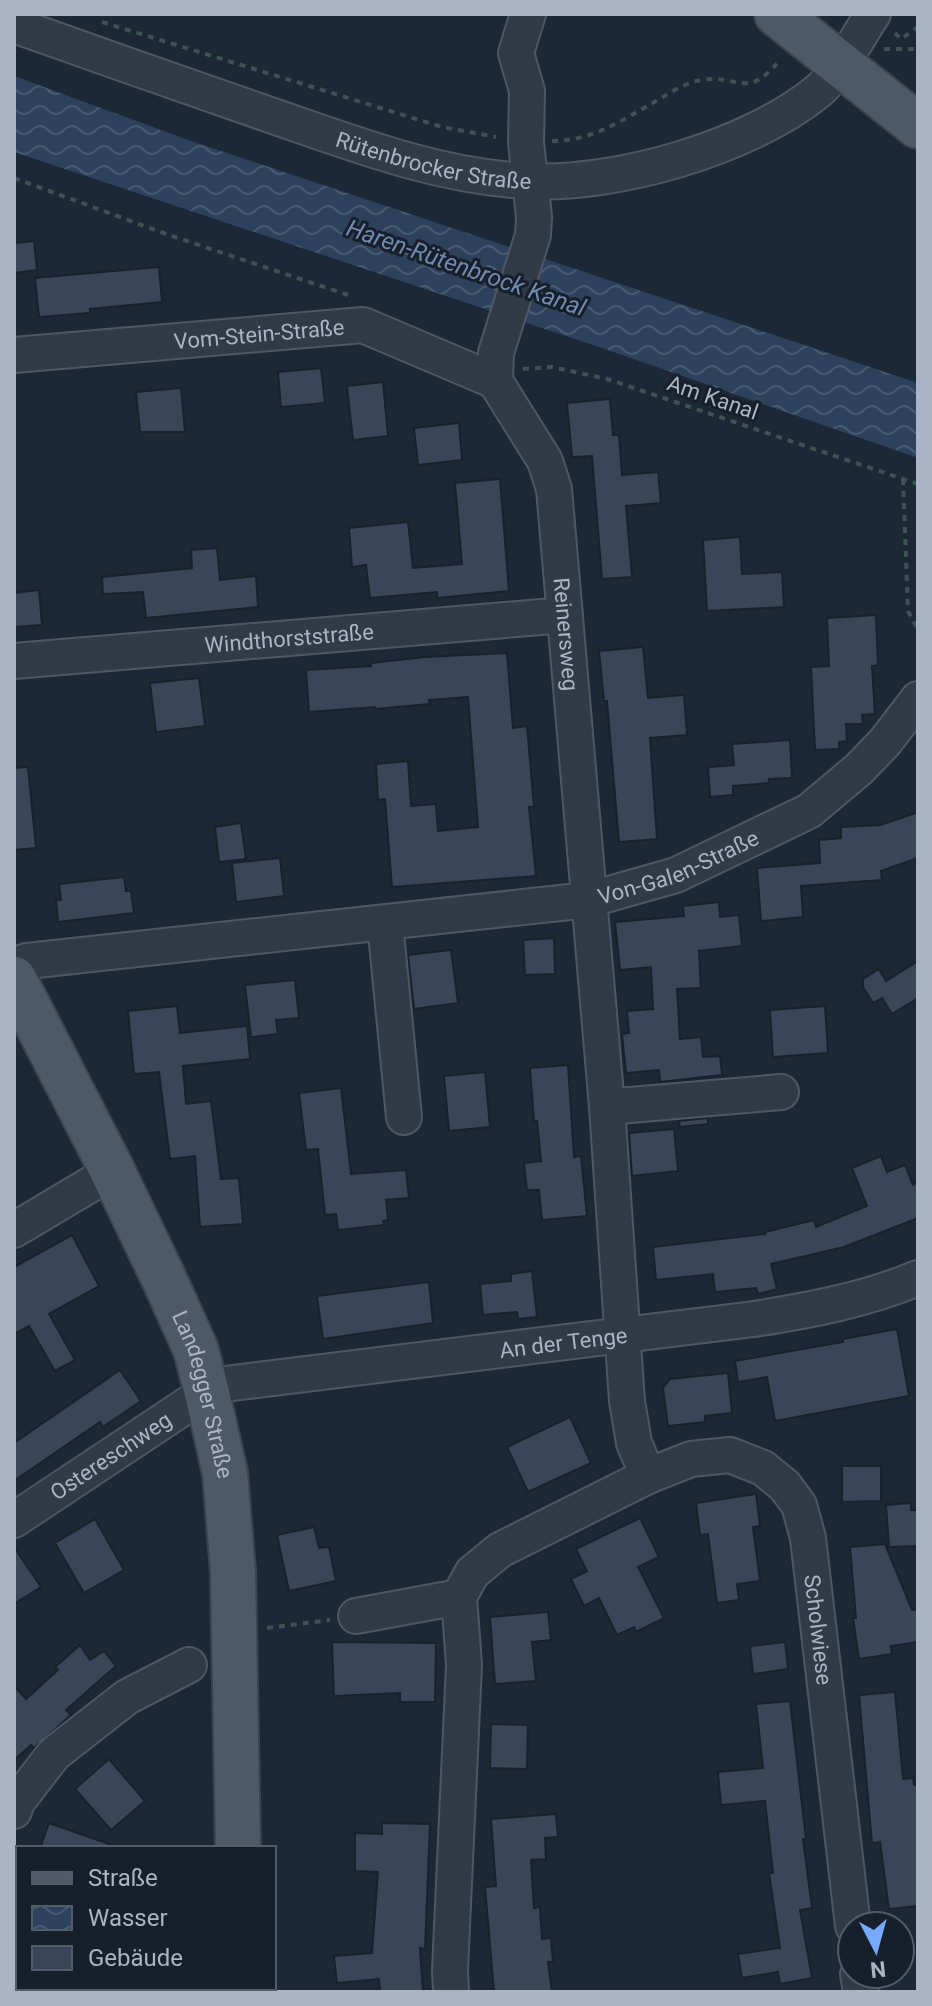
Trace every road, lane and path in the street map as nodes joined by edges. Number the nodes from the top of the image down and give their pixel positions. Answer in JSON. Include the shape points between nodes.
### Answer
{"nodes":[{"id":1,"x":528,"y":14,"type":"edge"},
{"id":2,"x":873,"y":14,"type":"edge"},
{"id":3,"x":99,"y":22,"type":"dead end"},
{"id":4,"x":789,"y":24,"type":"edge"},
{"id":5,"x":14,"y":25,"type":"edge"},
{"id":6,"x":918,"y":27,"type":"edge"},
{"id":7,"x":901,"y":39,"type":"dead end"},
{"id":8,"x":840,"y":65,"type":"junction"},
{"id":9,"x":918,"y":126,"type":"edge"},
{"id":10,"x":526,"y":142,"type":"junction"},
{"id":11,"x":14,"y":178,"type":"edge"},
{"id":12,"x":529,"y":182,"type":"junction"},
{"id":13,"x":355,"y":298,"type":"dead end"},
{"id":14,"x":14,"y":355,"type":"edge"},
{"id":15,"x":495,"y":381,"type":"junction"},
{"id":16,"x":903,"y":478,"type":"junction"},
{"id":17,"x":918,"y":484,"type":"edge"},
{"id":18,"x":565,"y":615,"type":"junction"},
{"id":19,"x":918,"y":630,"type":"edge"},
{"id":20,"x":14,"y":661,"type":"edge"},
{"id":21,"x":918,"y":699,"type":"edge"},
{"id":22,"x":588,"y":900,"type":"junction"},
{"id":23,"x":385,"y":923,"type":"junction"},
{"id":24,"x":14,"y":965,"type":"edge"},
{"id":25,"x":14,"y":979,"type":"edge"},
{"id":26,"x":781,"y":1092,"type":"dead end"},
{"id":27,"x":607,"y":1107,"type":"junction"},
{"id":28,"x":404,"y":1117,"type":"dead end"},
{"id":29,"x":111,"y":1168,"type":"junction"},
{"id":30,"x":14,"y":1230,"type":"edge"},
{"id":31,"x":918,"y":1278,"type":"edge"},
{"id":32,"x":625,"y":1337,"type":"junction"},
{"id":33,"x":207,"y":1393,"type":"junction"},
{"id":34,"x":648,"y":1476,"type":"junction"},
{"id":35,"x":14,"y":1520,"type":"edge"},
{"id":36,"x":459,"y":1597,"type":"junction"},
{"id":37,"x":356,"y":1616,"type":"joint"},
{"id":38,"x":254,"y":1630,"type":"dead end"},
{"id":39,"x":189,"y":1665,"type":"dead end"},
{"id":40,"x":14,"y":1811,"type":"edge"},
{"id":41,"x":238,"y":1846,"type":"edge"},
{"id":42,"x":851,"y":1910,"type":"edge"},
{"id":43,"x":451,"y":1992,"type":"edge"}],
"edges":[{"from":1,"to":10,"type":"street","via":[[516,53],[527,91]]},
{"from":2,"to":8,"type":"street","name":"Rütenbrocker Straße"},
{"from":3,"to":10,"type":"path","via":[[442,127]]},
{"from":4,"to":8,"type":"main road"},
{"from":4,"to":10,"type":"path","via":[[775,65],[757,81],[742,85],[702,80],[599,133],[571,141]]},
{"from":5,"to":12,"type":"street","name":"Rütenbrocker Straße","via":[[354,144],[458,173]]},
{"from":6,"to":7,"type":"path"},
{"from":8,"to":9,"type":"main road"},
{"from":8,"to":12,"type":"street","name":"Rütenbrocker Straße","via":[[818,91],[762,127],[699,154],[621,175]]},
{"from":10,"to":12,"type":"street"},
{"from":11,"to":13,"type":"path"},
{"from":12,"to":15,"type":"street","via":[[533,235],[496,353]]},
{"from":14,"to":15,"type":"street","name":"Vom-Stein-Straße","via":[[363,325]]},
{"from":15,"to":16,"type":"path","name":"Am Kanal","via":[[525,368],[552,367],[607,379]]},
{"from":15,"to":18,"type":"street","name":"Reinersweg","via":[[545,461],[554,489]]},
{"from":16,"to":17,"type":"path","name":"Am Kanal"},
{"from":16,"to":19,"type":"path","via":[[908,611]]},
{"from":18,"to":20,"type":"street","name":"Windthorststraße"},
{"from":18,"to":22,"type":"street","name":"Reinersweg"},
{"from":21,"to":22,"type":"street","name":"Von-Galen-Straße","via":[[859,769],[809,811],[676,875]]},
{"from":22,"to":23,"type":"street","name":"Von-Galen-Straße"},
{"from":22,"to":27,"type":"street","name":"Reinersweg"},
{"from":23,"to":24,"type":"street","name":"Von-Galen-Straße"},
{"from":23,"to":28,"type":"street"},
{"from":25,"to":29,"type":"main road","name":"Landegger Straße"},
{"from":26,"to":27,"type":"street"},
{"from":27,"to":32,"type":"street","name":"Reinersweg"},
{"from":29,"to":30,"type":"street"},
{"from":29,"to":33,"type":"main road","name":"Landegger Straße","via":[[196,1350]]},
{"from":31,"to":32,"type":"street","name":"An der Tenge","via":[[821,1309]]},
{"from":32,"to":33,"type":"street","name":"An der Tenge","via":[[247,1380]]},
{"from":32,"to":34,"type":"street","via":[[627,1401],[634,1443]]},
{"from":33,"to":35,"type":"street","name":"Ostereschweg"},
{"from":33,"to":41,"type":"main road","name":"Landegger Straße","via":[[225,1473],[233,1572]]},
{"from":34,"to":36,"type":"street","name":"Scholwiese","via":[[500,1550],[472,1573]]},
{"from":34,"to":42,"type":"street","name":"Scholwiese","via":[[691,1459],[730,1455],[763,1468],[799,1505],[808,1538]]},
{"from":36,"to":37,"type":"street"},
{"from":36,"to":43,"type":"street","via":[[464,1665]]},
{"from":37,"to":38,"type":"path"},
{"from":39,"to":40,"type":"street","via":[[127,1697],[54,1754]]}]}
